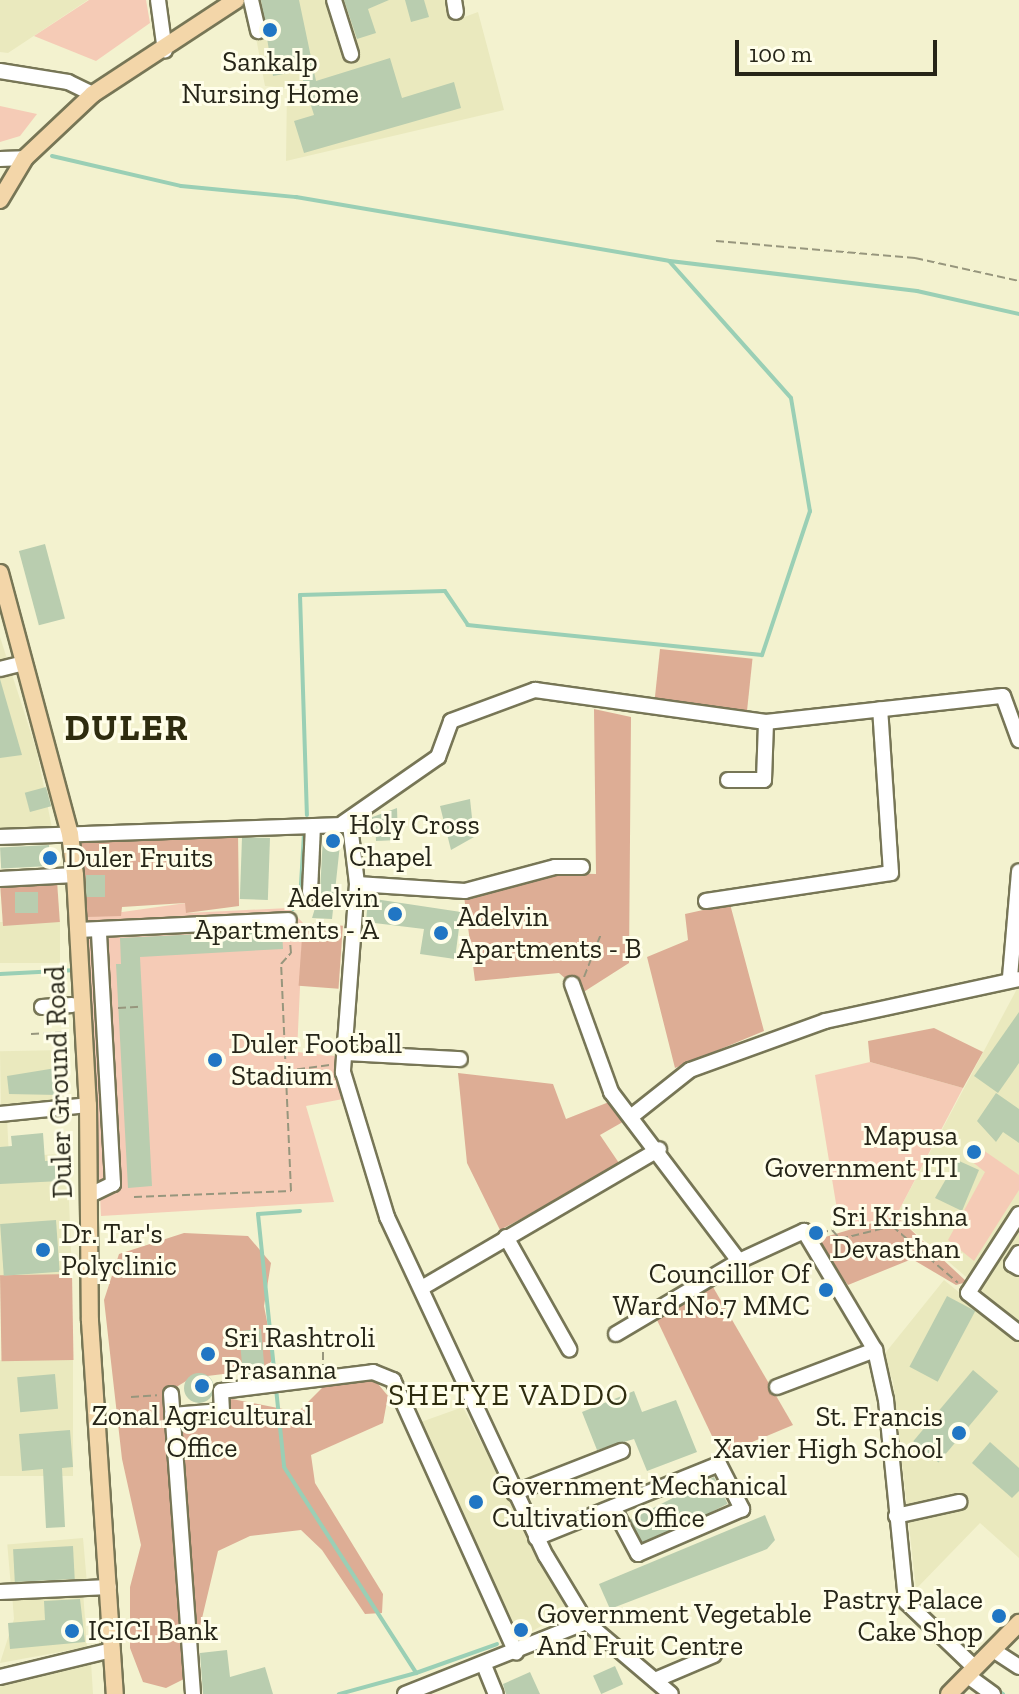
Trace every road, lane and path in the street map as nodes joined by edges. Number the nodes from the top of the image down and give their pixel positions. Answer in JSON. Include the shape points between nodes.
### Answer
{"nodes":[{"id":1,"x":158,"y":0,"type":"edge"},
{"id":2,"x":236,"y":0,"type":"edge"},
{"id":3,"x":251,"y":0,"type":"edge"},
{"id":4,"x":334,"y":0,"type":"edge"},
{"id":5,"x":258,"y":31,"type":"dead end"},
{"id":6,"x":165,"y":51,"type":"junction"},
{"id":7,"x":351,"y":54,"type":"dead end"},
{"id":8,"x":0,"y":71,"type":"edge"},
{"id":9,"x":93,"y":94,"type":"junction"},
{"id":10,"x":25,"y":158,"type":"junction"},
{"id":11,"x":0,"y":159,"type":"edge"},
{"id":12,"x":0,"y":200,"type":"edge"},
{"id":13,"x":716,"y":241,"type":"dead end"},
{"id":14,"x":1019,"y":281,"type":"edge"},
{"id":15,"x":0,"y":573,"type":"edge"},
{"id":16,"x":24,"y":663,"type":"junction"},
{"id":17,"x":0,"y":669,"type":"edge"},
{"id":18,"x":880,"y":709,"type":"junction"},
{"id":19,"x":766,"y":722,"type":"junction"},
{"id":20,"x":1019,"y":740,"type":"edge"},
{"id":21,"x":728,"y":780,"type":"dead end"},
{"id":22,"x":343,"y":823,"type":"junction"},
{"id":23,"x":313,"y":826,"type":"junction"},
{"id":24,"x":70,"y":834,"type":"junction"},
{"id":25,"x":0,"y":837,"type":"edge"},
{"id":26,"x":582,"y":867,"type":"dead end"},
{"id":27,"x":1019,"y":871,"type":"edge"},
{"id":28,"x":75,"y":875,"type":"junction"},
{"id":29,"x":0,"y":879,"type":"edge"},
{"id":30,"x":357,"y":884,"type":"junction"},
{"id":31,"x":310,"y":892,"type":"dead end"},
{"id":32,"x":706,"y":901,"type":"dead end"},
{"id":33,"x":289,"y":920,"type":"joint"},
{"id":34,"x":80,"y":930,"type":"junction"},
{"id":35,"x":99,"y":930,"type":"junction"},
{"id":36,"x":601,"y":934,"type":"dead end"},
{"id":37,"x":1014,"y":978,"type":"edge"},
{"id":38,"x":572,"y":984,"type":"joint"},
{"id":39,"x":72,"y":1005,"type":"dead end"},
{"id":40,"x":42,"y":1007,"type":"dead end"},
{"id":41,"x":140,"y":1007,"type":"dead end"},
{"id":42,"x":103,"y":1009,"type":"junction"},
{"id":43,"x":73,"y":1031,"type":"dead end"},
{"id":44,"x":31,"y":1034,"type":"dead end"},
{"id":45,"x":344,"y":1053,"type":"junction"},
{"id":46,"x":460,"y":1059,"type":"dead end"},
{"id":47,"x":285,"y":1071,"type":"junction"},
{"id":48,"x":343,"y":1072,"type":"junction"},
{"id":49,"x":88,"y":1105,"type":"junction"},
{"id":50,"x":0,"y":1114,"type":"edge"},
{"id":51,"x":632,"y":1116,"type":"junction"},
{"id":52,"x":659,"y":1149,"type":"junction"},
{"id":53,"x":88,"y":1196,"type":"junction"},
{"id":54,"x":134,"y":1197,"type":"dead end"},
{"id":55,"x":1019,"y":1214,"type":"edge"},
{"id":56,"x":506,"y":1237,"type":"junction"},
{"id":57,"x":807,"y":1237,"type":"junction"},
{"id":58,"x":1019,"y":1253,"type":"edge"},
{"id":59,"x":739,"y":1261,"type":"junction"},
{"id":60,"x":1019,"y":1268,"type":"edge"},
{"id":61,"x":425,"y":1286,"type":"junction"},
{"id":62,"x":968,"y":1293,"type":"junction"},
{"id":63,"x":1019,"y":1333,"type":"edge"},
{"id":64,"x":616,"y":1334,"type":"dead end"},
{"id":65,"x":569,"y":1349,"type":"dead end"},
{"id":66,"x":875,"y":1350,"type":"junction"},
{"id":67,"x":777,"y":1387,"type":"dead end"},
{"id":68,"x":171,"y":1394,"type":"joint"},
{"id":69,"x":131,"y":1397,"type":"dead end"},
{"id":70,"x":172,"y":1415,"type":"junction"},
{"id":71,"x":622,"y":1451,"type":"dead end"},
{"id":72,"x":514,"y":1493,"type":"junction"},
{"id":73,"x":959,"y":1502,"type":"dead end"},
{"id":74,"x":613,"y":1507,"type":"junction"},
{"id":75,"x":896,"y":1516,"type":"junction"},
{"id":76,"x":536,"y":1538,"type":"junction"},
{"id":77,"x":109,"y":1587,"type":"junction"},
{"id":78,"x":0,"y":1592,"type":"edge"},
{"id":79,"x":586,"y":1622,"type":"junction"},
{"id":80,"x":1019,"y":1623,"type":"edge"},
{"id":81,"x":112,"y":1650,"type":"junction"},
{"id":82,"x":993,"y":1650,"type":"junction"},
{"id":83,"x":516,"y":1653,"type":"junction"},
{"id":84,"x":714,"y":1655,"type":"dead end"},
{"id":85,"x":484,"y":1665,"type":"junction"},
{"id":86,"x":1019,"y":1667,"type":"edge"},
{"id":87,"x":972,"y":1672,"type":"junction"},
{"id":88,"x":0,"y":1677,"type":"edge"},
{"id":89,"x":655,"y":1680,"type":"junction"},
{"id":90,"x":422,"y":1691,"type":"edge"},
{"id":91,"x":115,"y":1694,"type":"edge"},
{"id":92,"x":193,"y":1694,"type":"edge"},
{"id":93,"x":405,"y":1694,"type":"edge"},
{"id":94,"x":496,"y":1694,"type":"edge"},
{"id":95,"x":671,"y":1694,"type":"edge"},
{"id":96,"x":949,"y":1694,"type":"edge"},
{"id":97,"x":993,"y":1694,"type":"edge"}],
"edges":[{"from":1,"to":6,"type":"street"},
{"from":2,"to":6,"type":"main road"},
{"from":3,"to":5,"type":"street"},
{"from":4,"to":7,"type":"street"},
{"from":6,"to":9,"type":"main road"},
{"from":8,"to":9,"type":"street","via":[[68,82]]},
{"from":9,"to":10,"type":"main road"},
{"from":10,"to":11,"type":"street"},
{"from":10,"to":12,"type":"main road"},
{"from":13,"to":14,"type":"path","via":[[915,258]]},
{"from":15,"to":16,"type":"main road","name":"Duler Ground Road"},
{"from":16,"to":17,"type":"street"},
{"from":16,"to":24,"type":"main road","name":"Duler Ground Road"},
{"from":18,"to":19,"type":"street"},
{"from":18,"to":20,"type":"street","via":[[1003,696]]},
{"from":18,"to":32,"type":"street","via":[[891,873]]},
{"from":19,"to":21,"type":"street","via":[[764,780]]},
{"from":19,"to":22,"type":"street","via":[[535,690],[451,721],[438,757]]},
{"from":22,"to":23,"type":"street"},
{"from":22,"to":30,"type":"street","via":[[352,831]]},
{"from":23,"to":24,"type":"street"},
{"from":23,"to":31,"type":"street"},
{"from":24,"to":25,"type":"street"},
{"from":24,"to":28,"type":"main road","name":"Duler Ground Road"},
{"from":26,"to":30,"type":"street","via":[[555,867],[465,891]]},
{"from":27,"to":37,"type":"street"},
{"from":28,"to":29,"type":"street"},
{"from":28,"to":34,"type":"main road","name":"Duler Ground Road"},
{"from":30,"to":45,"type":"street"},
{"from":33,"to":35,"type":"street"},
{"from":33,"to":47,"type":"path","via":[[291,953],[281,964]]},
{"from":34,"to":35,"type":"street"},
{"from":34,"to":49,"type":"main road","name":"Duler Ground Road"},
{"from":35,"to":42,"type":"street"},
{"from":36,"to":38,"type":"path","via":[[595,961]]},
{"from":37,"to":51,"type":"street","via":[[825,1021],[664,1085]]},
{"from":38,"to":51,"type":"street","via":[[611,1092]]},
{"from":39,"to":40,"type":"street"},
{"from":41,"to":42,"type":"path"},
{"from":42,"to":53,"type":"street","via":[[113,1184]]},
{"from":43,"to":44,"type":"path"},
{"from":45,"to":46,"type":"street"},
{"from":45,"to":48,"type":"street"},
{"from":47,"to":48,"type":"path","via":[[337,1064]]},
{"from":47,"to":54,"type":"path","via":[[291,1191]]},
{"from":48,"to":61,"type":"street","via":[[387,1217]]},
{"from":49,"to":50,"type":"street"},
{"from":49,"to":53,"type":"main road","name":"Duler Ground Road"},
{"from":51,"to":52,"type":"street"},
{"from":52,"to":56,"type":"street"},
{"from":52,"to":59,"type":"street"},
{"from":53,"to":77,"type":"main road","name":"Duler Ground Road","via":[[90,1321]]},
{"from":55,"to":62,"type":"street"},
{"from":56,"to":61,"type":"street"},
{"from":56,"to":65,"type":"street"},
{"from":57,"to":59,"type":"street","via":[[804,1231]]},
{"from":57,"to":62,"type":"path","via":[[832,1230],[840,1239],[892,1226]]},
{"from":57,"to":66,"type":"street"},
{"from":58,"to":60,"type":"street","via":[[1012,1264]]},
{"from":59,"to":64,"type":"street"},
{"from":61,"to":72,"type":"street"},
{"from":62,"to":63,"type":"street"},
{"from":66,"to":67,"type":"street"},
{"from":66,"to":75,"type":"street","via":[[886,1400]]},
{"from":68,"to":69,"type":"path"},
{"from":68,"to":70,"type":"street"},
{"from":70,"to":83,"type":"street","via":[[222,1411],[221,1391],[373,1372],[393,1380]]},
{"from":70,"to":92,"type":"street"},
{"from":71,"to":72,"type":"street"},
{"from":72,"to":76,"type":"street"},
{"from":73,"to":75,"type":"street"},
{"from":74,"to":74,"type":"street","via":[[719,1464],[742,1509],[638,1554]]},
{"from":74,"to":76,"type":"street"},
{"from":75,"to":87,"type":"street","via":[[906,1602]]},
{"from":76,"to":79,"type":"street"},
{"from":77,"to":78,"type":"street"},
{"from":77,"to":81,"type":"main road","name":"Duler Ground Road"},
{"from":79,"to":83,"type":"street"},
{"from":79,"to":89,"type":"street"},
{"from":80,"to":82,"type":"main road"},
{"from":81,"to":88,"type":"street"},
{"from":81,"to":91,"type":"main road","name":"Duler Ground Road"},
{"from":82,"to":86,"type":"street"},
{"from":82,"to":87,"type":"main road"},
{"from":83,"to":85,"type":"street"},
{"from":84,"to":89,"type":"street"},
{"from":85,"to":90,"type":"street"},
{"from":85,"to":94,"type":"street"},
{"from":87,"to":96,"type":"main road"},
{"from":87,"to":97,"type":"street"},
{"from":89,"to":95,"type":"street"},
{"from":90,"to":93,"type":"street"}]}
